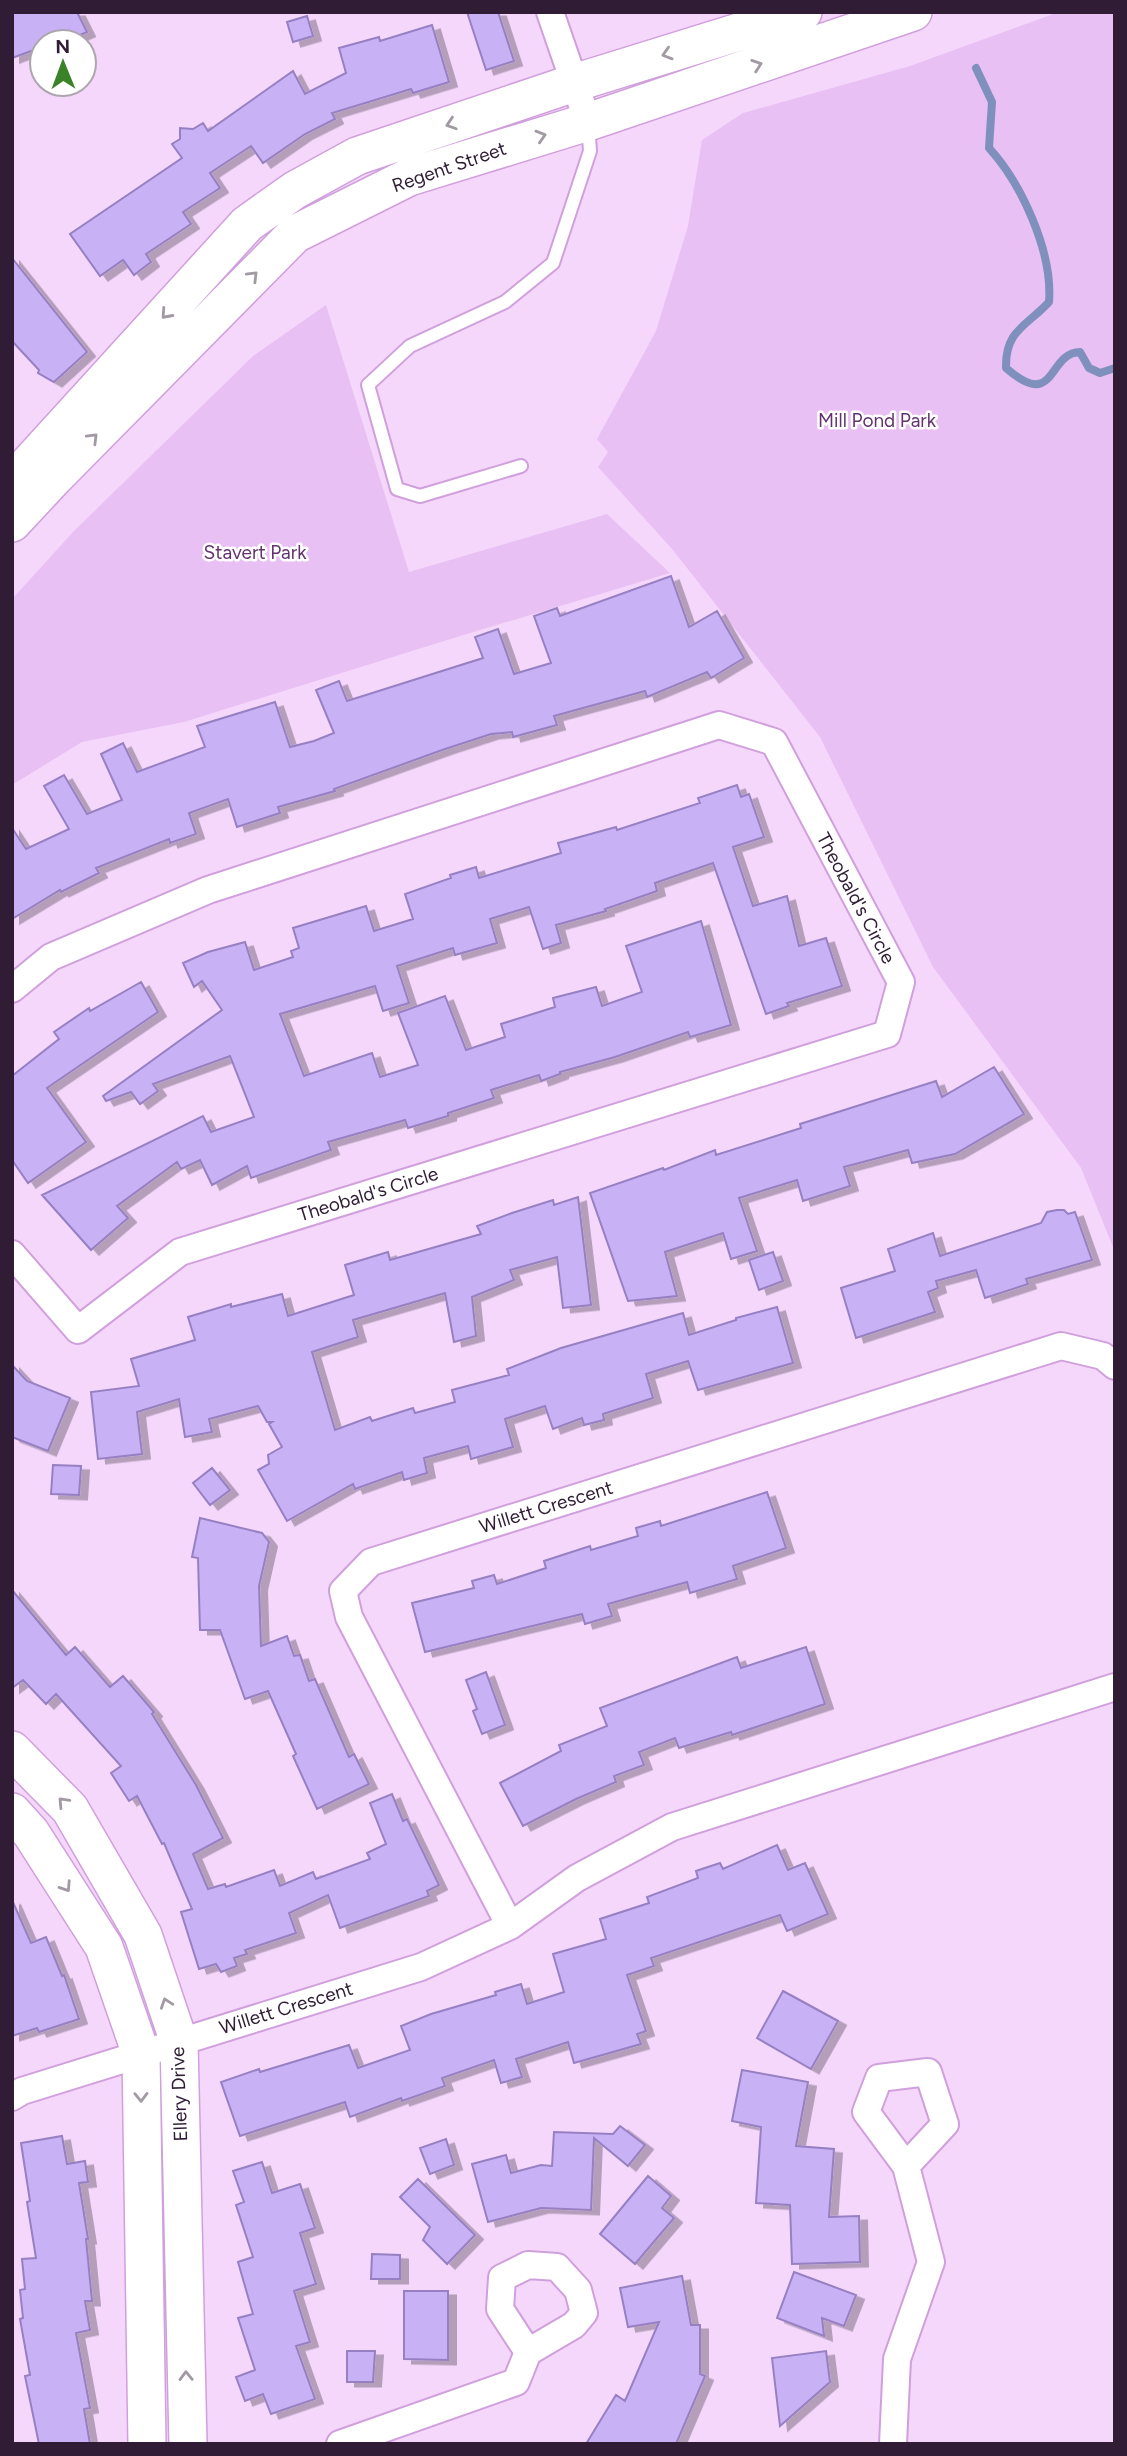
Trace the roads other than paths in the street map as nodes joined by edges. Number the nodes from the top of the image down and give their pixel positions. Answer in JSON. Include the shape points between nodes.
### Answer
{"nodes":[{"id":1,"x":551,"y":12,"type":"edge"},
{"id":2,"x":803,"y":12,"type":"edge"},
{"id":3,"x":913,"y":12,"type":"edge"},
{"id":4,"x":575,"y":83,"type":"junction"},
{"id":5,"x":588,"y":122,"type":"junction"},
{"id":6,"x":521,"y":466,"type":"dead end"},
{"id":7,"x":27,"y":468,"type":"edge"},
{"id":8,"x":12,"y":523,"type":"edge"},
{"id":9,"x":12,"y":989,"type":"edge"},
{"id":10,"x":12,"y":1254,"type":"edge"},
{"id":11,"x":1115,"y":1366,"type":"edge"},
{"id":12,"x":1115,"y":1687,"type":"edge"},
{"id":13,"x":12,"y":1750,"type":"edge"},
{"id":14,"x":12,"y":1812,"type":"edge"},
{"id":15,"x":510,"y":1926,"type":"junction"},
{"id":16,"x":178,"y":2042,"type":"junction"},
{"id":17,"x":141,"y":2054,"type":"junction"},
{"id":18,"x":12,"y":2097,"type":"edge"},
{"id":19,"x":906,"y":2166,"type":"dead end"},
{"id":20,"x":528,"y":2352,"type":"dead end"},
{"id":21,"x":148,"y":2444,"type":"edge"},
{"id":22,"x":188,"y":2444,"type":"edge"},
{"id":23,"x":340,"y":2444,"type":"edge"},
{"id":24,"x":893,"y":2444,"type":"edge"}],
"edges":[{"from":1,"to":4,"type":"street"},
{"from":2,"to":4,"type":"street","name":"Regent Street","one_way":true},
{"from":5,"to":3,"type":"street","name":"Regent Street","one_way":true},
{"from":4,"to":5,"type":"street"},
{"from":4,"to":7,"type":"street","name":"Regent Street","one_way":true,"via":[[357,156],[285,197],[247,224]]},
{"from":5,"to":6,"type":"lane","via":[[590,151],[553,263],[505,302],[410,346],[368,385],[397,489],[420,496]]},
{"from":7,"to":5,"type":"street","name":"Regent Street","one_way":true,"via":[[295,234],[408,177]]},
{"from":7,"to":8,"type":"street","name":"Regent Street"},
{"from":9,"to":10,"type":"street","name":"Theobald's Circle","via":[[51,957],[208,890],[719,725],[774,742],[901,982],[887,1034],[180,1252],[78,1330]]},
{"from":11,"to":15,"type":"street","name":"Willett Crescent","via":[[1103,1356],[1061,1346],[372,1562],[343,1591],[349,1617]]},
{"from":12,"to":15,"type":"street","name":"Willett Crescent","via":[[672,1827],[577,1878]]},
{"from":16,"to":13,"type":"street","name":"Ellery Drive","one_way":true,"via":[[143,1935],[70,1809]]},
{"from":14,"to":17,"type":"street","name":"Ellery Drive","one_way":true,"via":[[31,1833],[104,1947]]},
{"from":15,"to":16,"type":"street","name":"Willett Crescent","via":[[421,1967]]},
{"from":16,"to":17,"type":"street","name":"Willett Crescent"},
{"from":22,"to":16,"type":"street","name":"Ellery Drive","one_way":true},
{"from":17,"to":18,"type":"street","name":"Willett Crescent"},
{"from":17,"to":21,"type":"street","name":"Ellery Drive","one_way":true},
{"from":19,"to":24,"type":"street","via":[[931,2262],[897,2359]]},
{"from":20,"to":23,"type":"street","via":[[516,2382]]}]}
